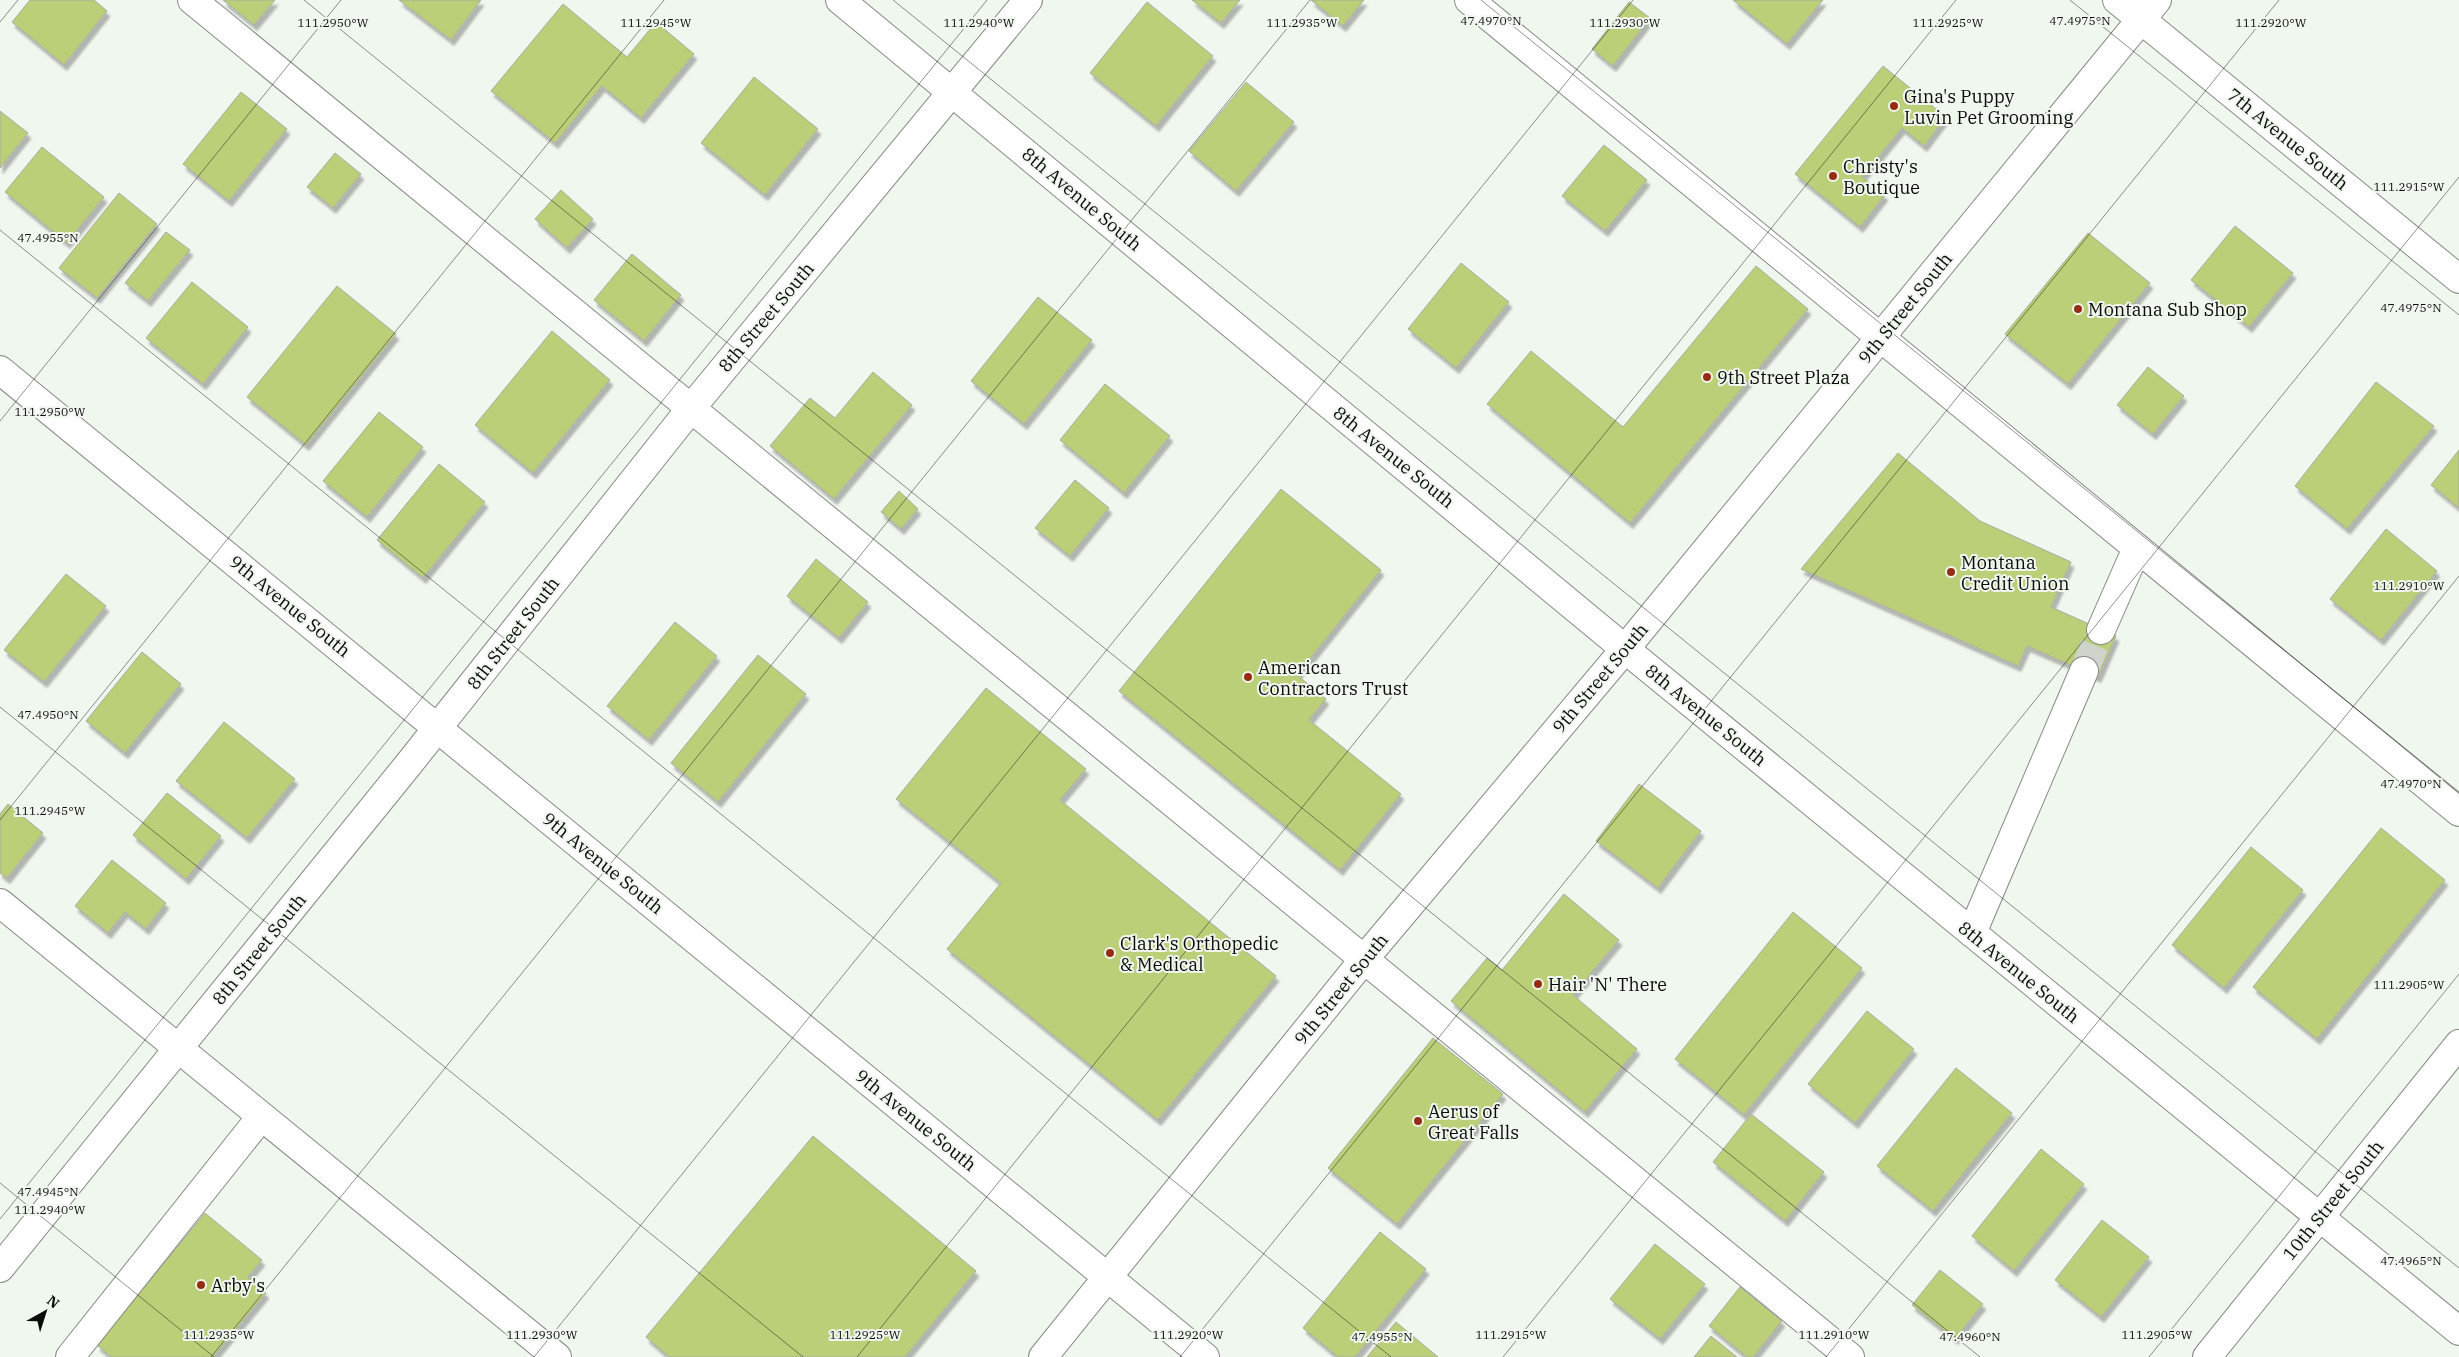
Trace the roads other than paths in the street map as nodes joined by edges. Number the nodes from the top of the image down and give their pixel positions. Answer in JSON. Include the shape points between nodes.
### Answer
{"nodes":[{"id":1,"x":192,"y":0,"type":"edge"},
{"id":2,"x":840,"y":0,"type":"edge"},
{"id":3,"x":1028,"y":0,"type":"edge"},
{"id":4,"x":1468,"y":0,"type":"edge"},
{"id":5,"x":2117,"y":0,"type":"edge"},
{"id":6,"x":2149,"y":10,"type":"edge"},
{"id":7,"x":952,"y":92,"type":"junction"},
{"id":8,"x":2459,"y":279,"type":"edge"},
{"id":9,"x":1880,"y":338,"type":"junction"},
{"id":10,"x":0,"y":370,"type":"edge"},
{"id":11,"x":692,"y":407,"type":"junction"},
{"id":12,"x":2137,"y":548,"type":"junction"},
{"id":13,"x":2101,"y":630,"type":"tunnel mouth"},
{"id":14,"x":1625,"y":648,"type":"junction"},
{"id":15,"x":2084,"y":671,"type":"tunnel mouth"},
{"id":16,"x":438,"y":728,"type":"junction"},
{"id":17,"x":2459,"y":812,"type":"edge"},
{"id":18,"x":0,"y":903,"type":"edge"},
{"id":19,"x":1972,"y":933,"type":"junction"},
{"id":20,"x":1365,"y":958,"type":"junction"},
{"id":21,"x":2459,"y":1044,"type":"edge"},
{"id":22,"x":178,"y":1049,"type":"junction"},
{"id":23,"x":261,"y":1117,"type":"junction"},
{"id":24,"x":2319,"y":1217,"type":"junction"},
{"id":25,"x":0,"y":1268,"type":"edge"},
{"id":26,"x":1107,"y":1277,"type":"junction"},
{"id":27,"x":2459,"y":1331,"type":"edge"},
{"id":28,"x":70,"y":1357,"type":"edge"},
{"id":29,"x":557,"y":1357,"type":"edge"},
{"id":30,"x":1044,"y":1357,"type":"edge"},
{"id":31,"x":1206,"y":1357,"type":"edge"},
{"id":32,"x":1850,"y":1357,"type":"edge"},
{"id":33,"x":2207,"y":1357,"type":"edge"}],
"edges":[{"from":1,"to":11,"type":"street"},
{"from":2,"to":7,"type":"street","name":"8th Avenue South"},
{"from":3,"to":7,"type":"street","name":"8th Street South"},
{"from":4,"to":9,"type":"street"},
{"from":5,"to":6,"type":"street","name":"7th Avenue South"},
{"from":6,"to":8,"type":"street","name":"7th Avenue South"},
{"from":6,"to":9,"type":"street","name":"9th Street South"},
{"from":7,"to":11,"type":"street","name":"8th Street South"},
{"from":7,"to":14,"type":"street","name":"8th Avenue South"},
{"from":9,"to":12,"type":"street"},
{"from":9,"to":14,"type":"street","name":"9th Street South"},
{"from":10,"to":16,"type":"street","name":"9th Avenue South"},
{"from":11,"to":16,"type":"street","name":"8th Street South"},
{"from":11,"to":20,"type":"street"},
{"from":12,"to":13,"type":"street"},
{"from":12,"to":17,"type":"street"},
{"from":14,"to":19,"type":"street","name":"8th Avenue South"},
{"from":14,"to":20,"type":"street","name":"9th Street South"},
{"from":15,"to":19,"type":"street"},
{"from":16,"to":22,"type":"street","name":"8th Street South"},
{"from":16,"to":26,"type":"street","name":"9th Avenue South"},
{"from":18,"to":22,"type":"street"},
{"from":19,"to":24,"type":"street","name":"8th Avenue South"},
{"from":20,"to":26,"type":"street","name":"9th Street South"},
{"from":20,"to":32,"type":"street"},
{"from":21,"to":24,"type":"street","name":"10th Street South"},
{"from":22,"to":23,"type":"street"},
{"from":22,"to":25,"type":"street","name":"8th Street South"},
{"from":23,"to":28,"type":"street"},
{"from":23,"to":29,"type":"street"},
{"from":24,"to":27,"type":"street","name":"8th Avenue South"},
{"from":24,"to":33,"type":"street","name":"10th Street South"},
{"from":26,"to":30,"type":"street","name":"9th Street South"},
{"from":26,"to":31,"type":"street","name":"9th Avenue South"}]}
